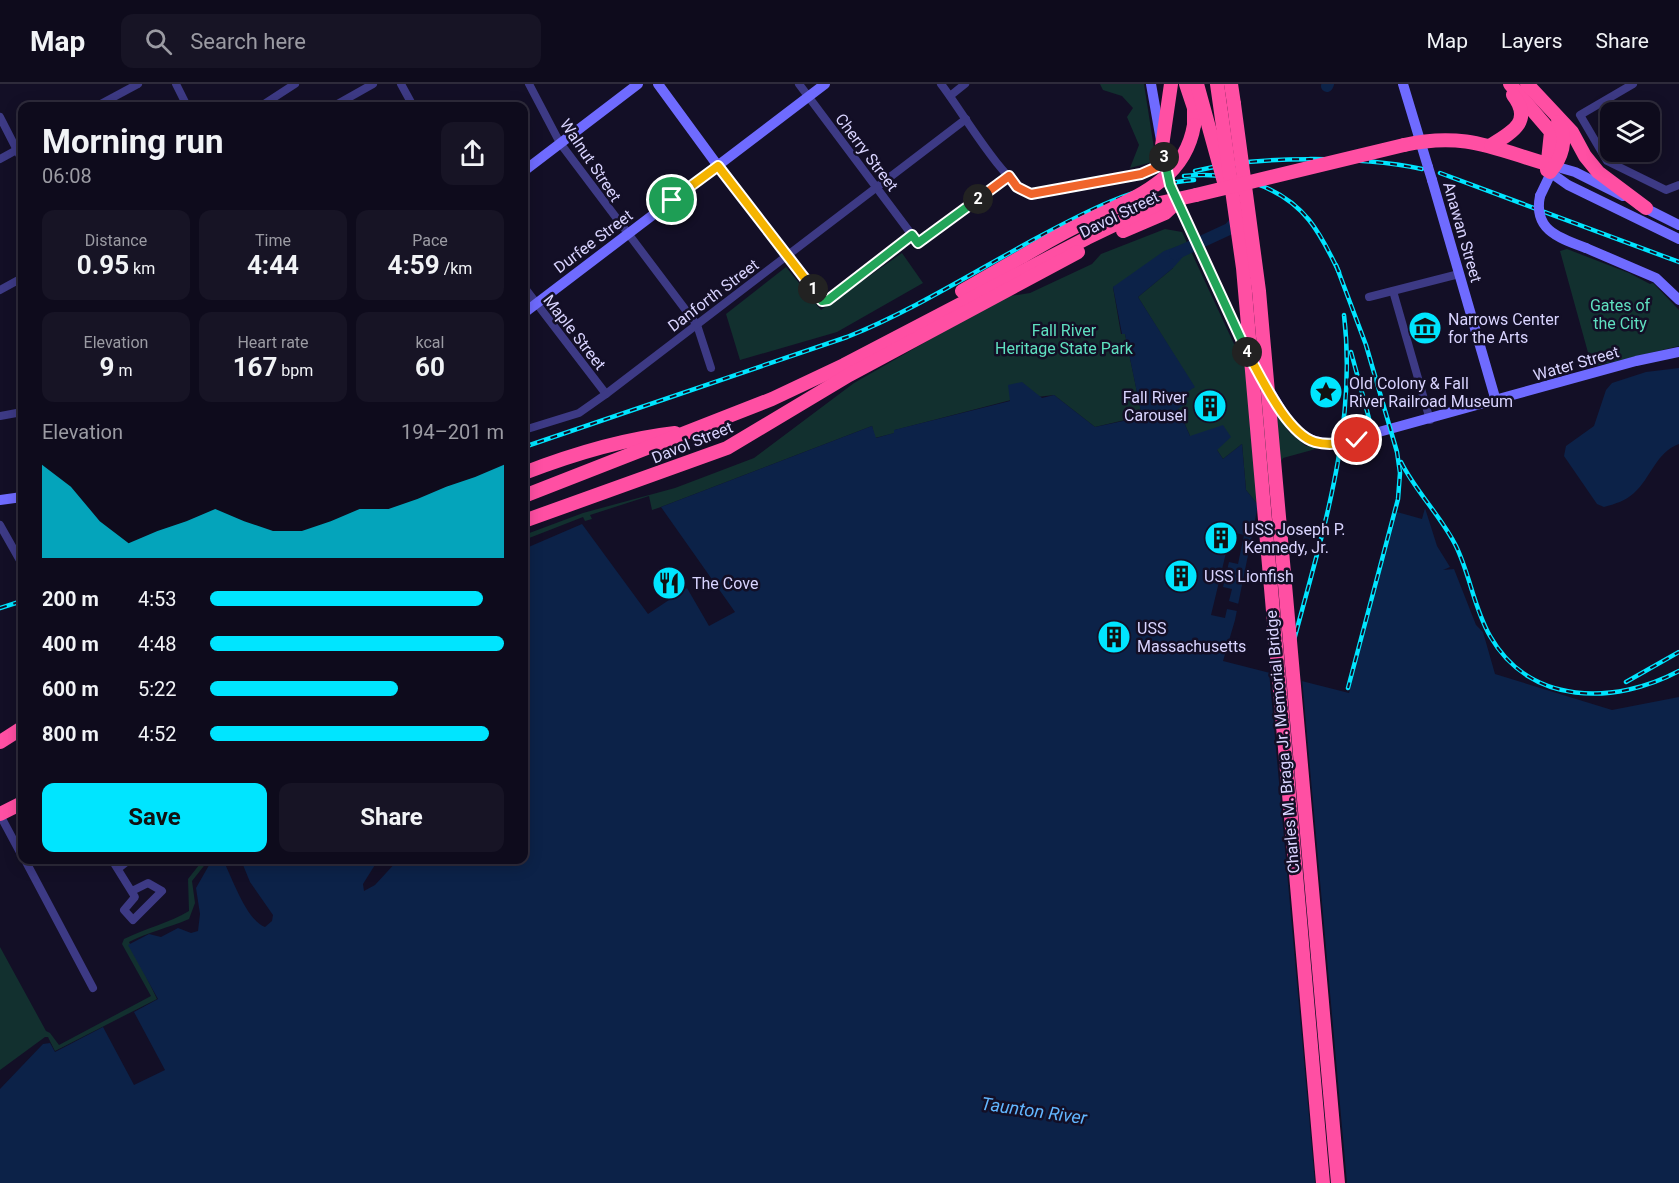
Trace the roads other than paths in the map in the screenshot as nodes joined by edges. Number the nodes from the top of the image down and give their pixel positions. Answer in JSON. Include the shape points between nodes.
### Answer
{"nodes":[{"id":1,"x":138,"y":84,"type":"edge"},
{"id":2,"x":176,"y":84,"type":"edge"},
{"id":3,"x":295,"y":84,"type":"edge"},
{"id":4,"x":373,"y":84,"type":"edge"},
{"id":5,"x":401,"y":84,"type":"edge"},
{"id":6,"x":529,"y":84,"type":"edge"},
{"id":7,"x":638,"y":84,"type":"edge"},
{"id":8,"x":658,"y":84,"type":"edge"},
{"id":9,"x":799,"y":84,"type":"edge"},
{"id":10,"x":825,"y":84,"type":"edge"},
{"id":11,"x":941,"y":84,"type":"edge"},
{"id":12,"x":965,"y":84,"type":"edge"},
{"id":13,"x":1151,"y":84,"type":"edge"},
{"id":14,"x":1171,"y":84,"type":"edge"},
{"id":15,"x":1186,"y":84,"type":"edge"},
{"id":16,"x":1197,"y":84,"type":"edge"},
{"id":17,"x":1217,"y":84,"type":"edge"},
{"id":18,"x":1233,"y":84,"type":"edge"},
{"id":19,"x":1403,"y":84,"type":"edge"},
{"id":20,"x":1504,"y":84,"type":"edge"},
{"id":21,"x":1510,"y":84,"type":"edge"},
{"id":22,"x":1527,"y":84,"type":"edge"},
{"id":23,"x":1633,"y":84,"type":"edge"},
{"id":24,"x":950,"y":96,"type":"junction"},
{"id":25,"x":809,"y":97,"type":"junction"},
{"id":26,"x":104,"y":102,"type":"edge"},
{"id":27,"x":185,"y":102,"type":"edge"},
{"id":28,"x":267,"y":102,"type":"edge"},
{"id":29,"x":341,"y":102,"type":"edge"},
{"id":30,"x":411,"y":102,"type":"edge"},
{"id":31,"x":1552,"y":113,"type":"junction"},
{"id":32,"x":0,"y":117,"type":"edge"},
{"id":33,"x":966,"y":119,"type":"junction"},
{"id":34,"x":1420,"y":142,"type":"junction"},
{"id":35,"x":560,"y":143,"type":"junction"},
{"id":36,"x":18,"y":145,"type":"edge"},
{"id":37,"x":1491,"y":145,"type":"junction"},
{"id":38,"x":18,"y":149,"type":"edge"},
{"id":39,"x":1163,"y":151,"type":"junction"},
{"id":40,"x":0,"y":159,"type":"edge"},
{"id":41,"x":718,"y":166,"type":"junction"},
{"id":42,"x":528,"y":168,"type":"edge"},
{"id":43,"x":1009,"y":176,"type":"junction"},
{"id":44,"x":1548,"y":176,"type":"junction"},
{"id":45,"x":1679,"y":186,"type":"edge"},
{"id":46,"x":877,"y":188,"type":"junction"},
{"id":47,"x":1178,"y":201,"type":"junction"},
{"id":48,"x":1646,"y":208,"type":"junction"},
{"id":49,"x":1679,"y":225,"type":"edge"},
{"id":50,"x":627,"y":234,"type":"junction"},
{"id":51,"x":912,"y":235,"type":"junction"},
{"id":52,"x":1679,"y":239,"type":"edge"},
{"id":53,"x":1240,"y":242,"type":"junction"},
{"id":54,"x":787,"y":256,"type":"junction"},
{"id":55,"x":1459,"y":274,"type":"junction"},
{"id":56,"x":18,"y":280,"type":"edge"},
{"id":57,"x":0,"y":290,"type":"edge"},
{"id":58,"x":1392,"y":291,"type":"junction"},
{"id":59,"x":528,"y":293,"type":"edge"},
{"id":60,"x":1369,"y":297,"type":"dead end"},
{"id":61,"x":1679,"y":300,"type":"edge"},
{"id":62,"x":536,"y":304,"type":"junction"},
{"id":63,"x":528,"y":310,"type":"edge"},
{"id":64,"x":697,"y":325,"type":"junction"},
{"id":65,"x":1679,"y":352,"type":"edge"},
{"id":66,"x":844,"y":365,"type":"junction"},
{"id":67,"x":711,"y":368,"type":"dead end"},
{"id":68,"x":606,"y":394,"type":"junction"},
{"id":69,"x":1496,"y":401,"type":"junction"},
{"id":70,"x":18,"y":413,"type":"edge"},
{"id":71,"x":0,"y":417,"type":"edge"},
{"id":72,"x":1430,"y":420,"type":"junction"},
{"id":73,"x":528,"y":429,"type":"edge"},
{"id":74,"x":692,"y":431,"type":"junction"},
{"id":75,"x":528,"y":472,"type":"edge"},
{"id":76,"x":528,"y":494,"type":"edge"},
{"id":77,"x":18,"y":498,"type":"edge"},
{"id":78,"x":0,"y":500,"type":"edge"},
{"id":79,"x":528,"y":520,"type":"edge"},
{"id":80,"x":0,"y":525,"type":"edge"},
{"id":81,"x":18,"y":557,"type":"edge"},
{"id":82,"x":18,"y":731,"type":"edge"},
{"id":83,"x":0,"y":742,"type":"edge"},
{"id":84,"x":18,"y":805,"type":"edge"},
{"id":85,"x":0,"y":814,"type":"edge"},
{"id":86,"x":18,"y":848,"type":"edge"},
{"id":87,"x":26,"y":864,"type":"edge"},
{"id":88,"x":116,"y":864,"type":"edge"},
{"id":89,"x":124,"y":864,"type":"edge"},
{"id":90,"x":119,"y":868,"type":"junction"},
{"id":91,"x":132,"y":891,"type":"junction"},
{"id":92,"x":93,"y":988,"type":"dead end"},
{"id":93,"x":1323,"y":1183,"type":"edge"},
{"id":94,"x":1338,"y":1183,"type":"edge"}],
"edges":[{"from":1,"to":26,"type":"street"},
{"from":2,"to":27,"type":"street"},
{"from":3,"to":28,"type":"street"},
{"from":4,"to":29,"type":"street"},
{"from":5,"to":30,"type":"street"},
{"from":6,"to":35,"type":"street","name":"Walnut Street"},
{"from":7,"to":35,"type":"street"},
{"from":8,"to":41,"type":"street"},
{"from":9,"to":25,"type":"street","name":"Cherry Street"},
{"from":10,"to":25,"type":"street","name":"Durfee Street"},
{"from":11,"to":24,"type":"street"},
{"from":12,"to":24,"type":"street"},
{"from":13,"to":39,"type":"street"},
{"from":14,"to":39,"type":"highway"},
{"from":15,"to":66,"type":"highway","bridge":true,"via":[[1194,108],[1190,141],[1180,161],[1160,183],[1023,256],[874,342]]},
{"from":16,"to":53,"type":"highway","bridge":true},
{"from":17,"to":53,"type":"highway","name":"Charles M. Braga Jr. Memorial Bridge","bridge":true},
{"from":18,"to":94,"type":"highway","name":"Charles M. Braga Jr. Memorial Bridge","bridge":true,"via":[[1261,308]]},
{"from":19,"to":34,"type":"street","name":"Anawan Street"},
{"from":20,"to":37,"type":"highway","via":[[1520,106],[1521,118],[1514,130]]},
{"from":21,"to":44,"type":"highway","via":[[1551,132]]},
{"from":22,"to":31,"type":"highway"},
{"from":23,"to":45,"type":"street","via":[[1580,115],[1607,161],[1666,190]]},
{"from":24,"to":33,"type":"street"},
{"from":25,"to":41,"type":"street","name":"Durfee Street"},
{"from":25,"to":46,"type":"street","name":"Cherry Street"},
{"from":31,"to":44,"type":"highway","via":[[1565,139]]},
{"from":31,"to":48,"type":"highway","via":[[1572,132],[1598,172]]},
{"from":32,"to":36,"type":"street"},
{"from":33,"to":43,"type":"street"},
{"from":33,"to":46,"type":"street","name":"Danforth Street"},
{"from":34,"to":37,"type":"highway","via":[[1455,140]]},
{"from":34,"to":47,"type":"highway","bridge":true},
{"from":34,"to":55,"type":"street","name":"Anawan Street","bridge":true},
{"from":35,"to":42,"type":"street"},
{"from":35,"to":50,"type":"street","name":"Walnut Street"},
{"from":37,"to":44,"type":"highway","via":[[1532,160]]},
{"from":38,"to":40,"type":"street"},
{"from":39,"to":43,"type":"street","via":[[1157,167],[1141,174],[1031,194],[1017,187]]},
{"from":39,"to":47,"type":"street","bridge":true,"via":[[1170,185]]},
{"from":41,"to":50,"type":"street","name":"Durfee Street"},
{"from":41,"to":54,"type":"street"},
{"from":43,"to":51,"type":"street","via":[[918,243]]},
{"from":44,"to":48,"type":"street","via":[[1575,172]]},
{"from":44,"to":52,"type":"street"},
{"from":44,"to":61,"type":"street","bridge":true,"via":[[1539,214],[1547,230],[1656,278]]},
{"from":46,"to":51,"type":"street","name":"Cherry Street"},
{"from":46,"to":54,"type":"street","name":"Danforth Street"},
{"from":47,"to":66,"type":"highway","name":"Davol Street","via":[[1160,203],[1063,250]]},
{"from":47,"to":72,"type":"street","name":"Water Street","via":[[1237,335],[1295,430],[1321,444],[1343,443]]},
{"from":47,"to":79,"type":"highway","name":"Davol Street","via":[[1164,213],[1078,252],[903,345],[715,454]]},
{"from":48,"to":49,"type":"street"},
{"from":50,"to":62,"type":"street","name":"Durfee Street"},
{"from":50,"to":64,"type":"street","name":"Walnut Street"},
{"from":51,"to":54,"type":"street","via":[[828,300],[822,301]]},
{"from":53,"to":93,"type":"highway","name":"Charles M. Braga Jr. Memorial Bridge","bridge":true},
{"from":54,"to":64,"type":"street","name":"Danforth Street"},
{"from":55,"to":58,"type":"street"},
{"from":55,"to":69,"type":"street","name":"Anawan Street"},
{"from":56,"to":57,"type":"street"},
{"from":58,"to":60,"type":"street"},
{"from":58,"to":72,"type":"street"},
{"from":59,"to":62,"type":"street","name":"Maple Street"},
{"from":62,"to":63,"type":"street","name":"Durfee Street"},
{"from":62,"to":68,"type":"street","name":"Maple Street"},
{"from":64,"to":67,"type":"street","name":"Walnut Street"},
{"from":64,"to":68,"type":"street","name":"Danforth Street"},
{"from":65,"to":69,"type":"street","name":"Water Street"},
{"from":66,"to":74,"type":"highway","name":"Davol Street","via":[[762,404]]},
{"from":68,"to":73,"type":"street","name":"Danforth Street","via":[[579,413]]},
{"from":69,"to":72,"type":"street","name":"Water Street"},
{"from":70,"to":71,"type":"street"},
{"from":74,"to":75,"type":"highway","via":[[646,436],[592,449]]},
{"from":74,"to":76,"type":"highway","name":"Davol Street"},
{"from":77,"to":78,"type":"street"},
{"from":80,"to":81,"type":"street"},
{"from":82,"to":83,"type":"highway"},
{"from":84,"to":85,"type":"highway"},
{"from":85,"to":86,"type":"street"},
{"from":87,"to":92,"type":"street"},
{"from":88,"to":90,"type":"street"},
{"from":89,"to":90,"type":"street"},
{"from":90,"to":91,"type":"street"},
{"from":91,"to":91,"type":"street","via":[[148,883],[162,891],[133,920],[124,910],[135,897]]}]}
